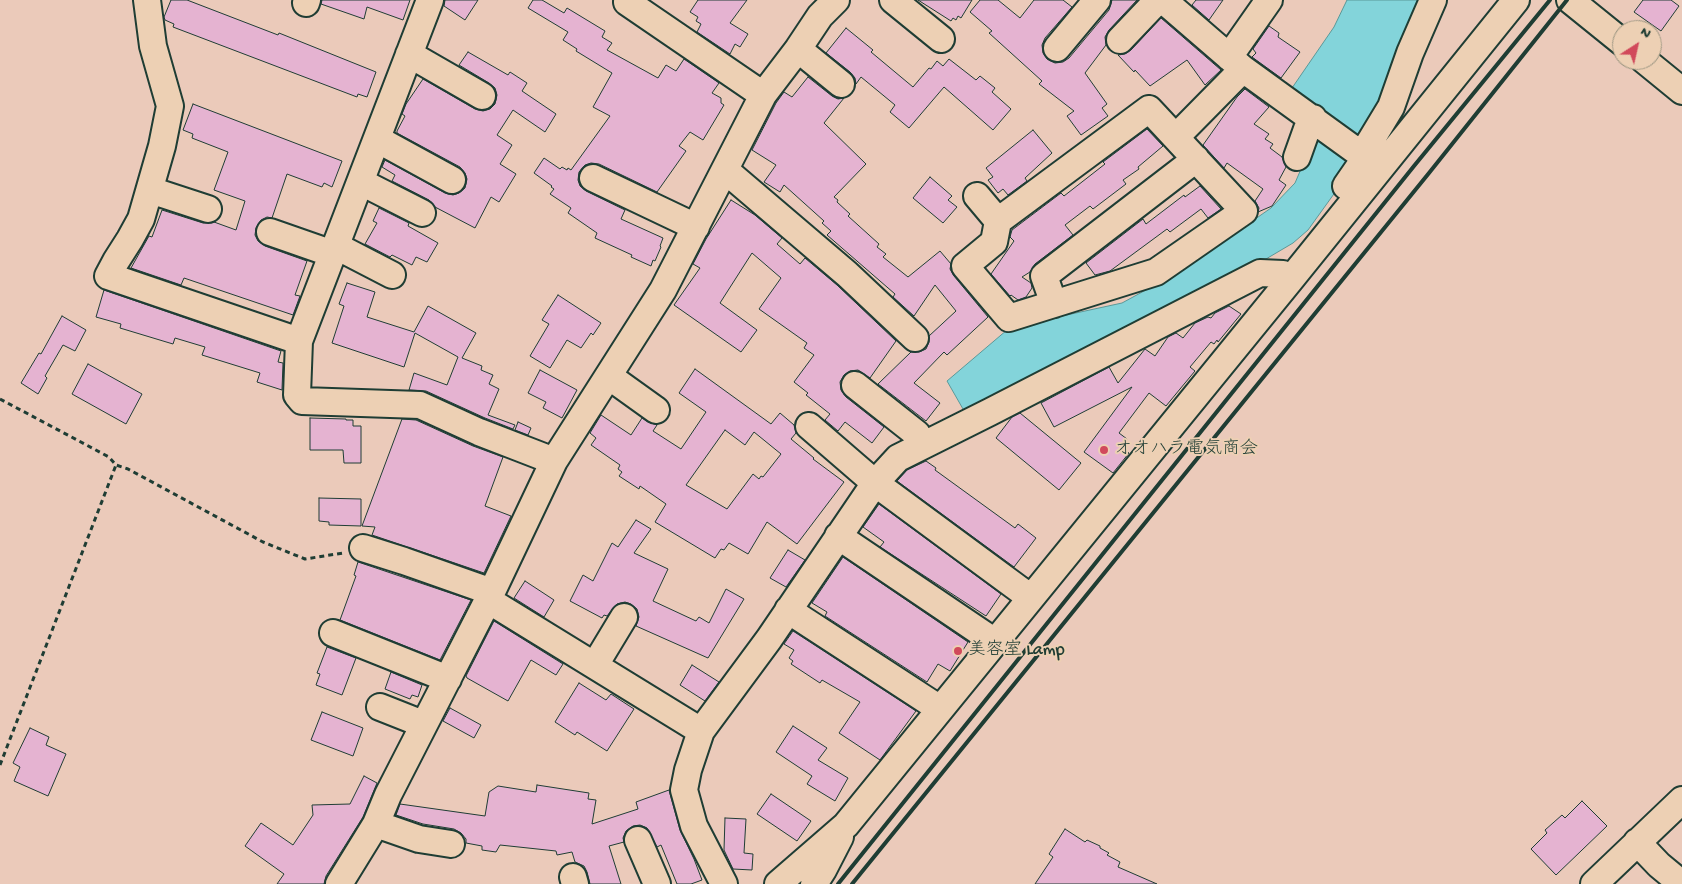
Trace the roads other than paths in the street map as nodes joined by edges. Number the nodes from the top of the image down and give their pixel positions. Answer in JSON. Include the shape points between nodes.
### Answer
{"nodes":[{"id":1,"x":147,"y":0,"type":"edge"},
{"id":2,"x":430,"y":0,"type":"edge"},
{"id":3,"x":836,"y":0,"type":"edge"},
{"id":4,"x":893,"y":0,"type":"edge"},
{"id":5,"x":1097,"y":0,"type":"edge"},
{"id":6,"x":1269,"y":0,"type":"edge"},
{"id":7,"x":1432,"y":0,"type":"edge"},
{"id":8,"x":1516,"y":0,"type":"edge"},
{"id":9,"x":1570,"y":0,"type":"edge"},
{"id":10,"x":626,"y":2,"type":"dead end"},
{"id":11,"x":1172,"y":3,"type":"edge"},
{"id":12,"x":1612,"y":34,"type":"edge"},
{"id":13,"x":941,"y":39,"type":"dead end"},
{"id":14,"x":1120,"y":40,"type":"dead end"},
{"id":15,"x":1057,"y":48,"type":"dead end"},
{"id":16,"x":798,"y":49,"type":"junction"},
{"id":17,"x":409,"y":54,"type":"junction"},
{"id":18,"x":1236,"y":63,"type":"junction"},
{"id":19,"x":1656,"y":70,"type":"edge"},
{"id":20,"x":841,"y":84,"type":"dead end"},
{"id":21,"x":1682,"y":91,"type":"edge"},
{"id":22,"x":763,"y":95,"type":"junction"},
{"id":23,"x":482,"y":96,"type":"dead end"},
{"id":24,"x":1312,"y":118,"type":"junction"},
{"id":25,"x":1176,"y":137,"type":"junction"},
{"id":26,"x":377,"y":139,"type":"junction"},
{"id":27,"x":1297,"y":157,"type":"dead end"},
{"id":28,"x":1196,"y":159,"type":"junction"},
{"id":29,"x":1373,"y":163,"type":"junction"},
{"id":30,"x":725,"y":170,"type":"junction"},
{"id":31,"x":594,"y":178,"type":"dead end"},
{"id":32,"x":452,"y":180,"type":"dead end"},
{"id":33,"x":360,"y":182,"type":"junction"},
{"id":34,"x":150,"y":190,"type":"junction"},
{"id":35,"x":977,"y":196,"type":"dead end"},
{"id":36,"x":208,"y":209,"type":"dead end"},
{"id":37,"x":422,"y":213,"type":"dead end"},
{"id":38,"x":998,"y":221,"type":"junction"},
{"id":39,"x":696,"y":227,"type":"junction"},
{"id":40,"x":270,"y":232,"type":"dead end"},
{"id":41,"x":334,"y":250,"type":"junction"},
{"id":42,"x":1260,"y":273,"type":"junction"},
{"id":43,"x":392,"y":275,"type":"dead end"},
{"id":44,"x":1292,"y":279,"type":"junction"},
{"id":45,"x":1054,"y":304,"type":"junction"},
{"id":46,"x":915,"y":338,"type":"dead end"},
{"id":47,"x":299,"y":341,"type":"junction"},
{"id":48,"x":610,"y":376,"type":"junction"},
{"id":49,"x":855,"y":385,"type":"dead end"},
{"id":50,"x":656,"y":410,"type":"dead end"},
{"id":51,"x":809,"y":426,"type":"dead end"},
{"id":52,"x":922,"y":446,"type":"junction"},
{"id":53,"x":554,"y":461,"type":"junction"},
{"id":54,"x":876,"y":482,"type":"junction"},
{"id":55,"x":838,"y":536,"type":"junction"},
{"id":56,"x":363,"y":548,"type":"road end"},
{"id":57,"x":490,"y":596,"type":"junction"},
{"id":58,"x":1031,"y":598,"type":"junction"},
{"id":59,"x":788,"y":610,"type":"junction"},
{"id":60,"x":624,"y":618,"type":"dead end"},
{"id":61,"x":334,"y":632,"type":"dead end"},
{"id":62,"x":996,"y":642,"type":"junction"},
{"id":63,"x":595,"y":665,"type":"junction"},
{"id":64,"x":448,"y":679,"type":"junction"},
{"id":65,"x":380,"y":708,"type":"dead end"},
{"id":66,"x":940,"y":709,"type":"junction"},
{"id":67,"x":423,"y":724,"type":"junction"},
{"id":68,"x":701,"y":731,"type":"junction"},
{"id":69,"x":1682,"y":800,"type":"edge"},
{"id":70,"x":376,"y":824,"type":"junction"},
{"id":71,"x":846,"y":825,"type":"junction"},
{"id":72,"x":638,"y":840,"type":"dead end"},
{"id":73,"x":1638,"y":842,"type":"junction"},
{"id":74,"x":450,"y":844,"type":"dead end"},
{"id":75,"x":339,"y":884,"type":"edge"},
{"id":76,"x":657,"y":884,"type":"edge"},
{"id":77,"x":724,"y":884,"type":"edge"},
{"id":78,"x":778,"y":884,"type":"edge"},
{"id":79,"x":814,"y":884,"type":"edge"},
{"id":80,"x":1594,"y":884,"type":"edge"},
{"id":81,"x":1682,"y":884,"type":"edge"}],
"edges":[{"from":1,"to":34,"type":"street","via":[[153,46],[170,106]]},
{"from":2,"to":17,"type":"street"},
{"from":3,"to":16,"type":"street","via":[[820,16]]},
{"from":4,"to":13,"type":"street"},
{"from":5,"to":15,"type":"street"},
{"from":6,"to":18,"type":"street"},
{"from":7,"to":29,"type":"street","via":[[1397,92],[1368,145]]},
{"from":8,"to":29,"type":"street"},
{"from":9,"to":12,"type":"street"},
{"from":10,"to":22,"type":"street"},
{"from":11,"to":14,"type":"street"},
{"from":11,"to":18,"type":"street"},
{"from":16,"to":20,"type":"street"},
{"from":16,"to":22,"type":"street"},
{"from":17,"to":23,"type":"street"},
{"from":17,"to":26,"type":"street"},
{"from":18,"to":24,"type":"street"},
{"from":18,"to":25,"type":"street"},
{"from":19,"to":21,"type":"street"},
{"from":22,"to":30,"type":"street"},
{"from":24,"to":27,"type":"street"},
{"from":24,"to":29,"type":"street"},
{"from":25,"to":28,"type":"street"},
{"from":25,"to":38,"type":"street","via":[[1149,109]]},
{"from":26,"to":32,"type":"street"},
{"from":26,"to":33,"type":"street"},
{"from":28,"to":45,"type":"street","via":[[1044,276]]},
{"from":28,"to":45,"type":"street","via":[[1244,211],[1156,272]]},
{"from":29,"to":42,"type":"street","via":[[1298,250]]},
{"from":29,"to":44,"type":"street"},
{"from":30,"to":39,"type":"street"},
{"from":30,"to":46,"type":"street","via":[[848,274]]},
{"from":31,"to":39,"type":"street"},
{"from":33,"to":37,"type":"street"},
{"from":33,"to":41,"type":"street"},
{"from":34,"to":36,"type":"street"},
{"from":34,"to":47,"type":"street","via":[[141,219],[108,276]]},
{"from":35,"to":38,"type":"street"},
{"from":38,"to":45,"type":"street","via":[[994,242],[965,266],[1009,318]]},
{"from":39,"to":48,"type":"street","via":[[663,290]]},
{"from":40,"to":41,"type":"street"},
{"from":41,"to":43,"type":"street"},
{"from":41,"to":47,"type":"street"},
{"from":42,"to":44,"type":"street","via":[[1283,274]]},
{"from":42,"to":52,"type":"street"},
{"from":44,"to":58,"type":"street"},
{"from":47,"to":53,"type":"street","via":[[297,395],[302,401],[420,405]]},
{"from":48,"to":50,"type":"street"},
{"from":48,"to":53,"type":"street"},
{"from":49,"to":52,"type":"street","via":[[917,434]]},
{"from":51,"to":54,"type":"street"},
{"from":52,"to":54,"type":"street","via":[[898,458]]},
{"from":53,"to":57,"type":"street"},
{"from":54,"to":55,"type":"street"},
{"from":54,"to":58,"type":"street"},
{"from":55,"to":59,"type":"street"},
{"from":55,"to":62,"type":"street"},
{"from":56,"to":57,"type":"street","via":[[404,560]]},
{"from":57,"to":63,"type":"street"},
{"from":57,"to":64,"type":"street"},
{"from":58,"to":62,"type":"street"},
{"from":59,"to":66,"type":"street"},
{"from":59,"to":68,"type":"street"},
{"from":60,"to":63,"type":"street"},
{"from":61,"to":64,"type":"street"},
{"from":62,"to":66,"type":"street"},
{"from":63,"to":68,"type":"street"},
{"from":64,"to":67,"type":"street"},
{"from":65,"to":67,"type":"street"},
{"from":66,"to":71,"type":"street"},
{"from":67,"to":70,"type":"street"},
{"from":68,"to":77,"type":"street","via":[[684,790],[694,826]]},
{"from":69,"to":73,"type":"street"},
{"from":70,"to":74,"type":"street","via":[[419,839]]},
{"from":70,"to":75,"type":"street"},
{"from":71,"to":78,"type":"street"},
{"from":71,"to":79,"type":"street"},
{"from":72,"to":76,"type":"street"},
{"from":73,"to":80,"type":"street"},
{"from":73,"to":81,"type":"street"}]}
